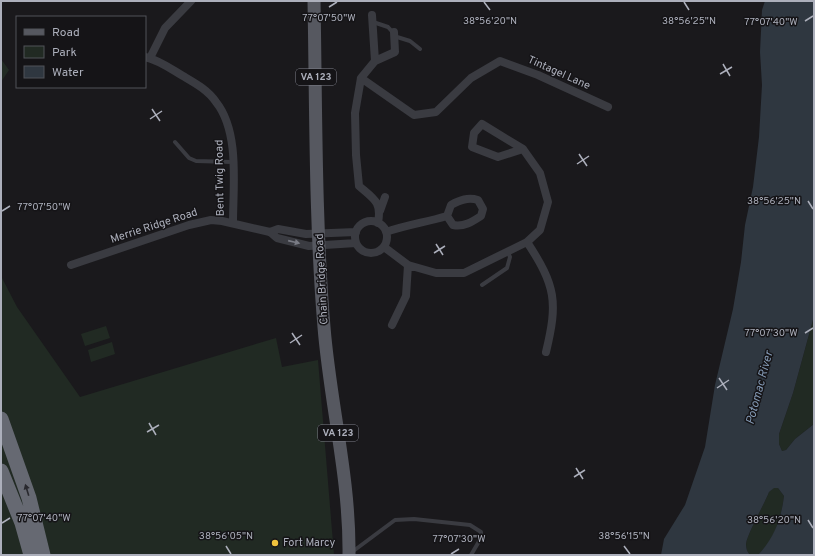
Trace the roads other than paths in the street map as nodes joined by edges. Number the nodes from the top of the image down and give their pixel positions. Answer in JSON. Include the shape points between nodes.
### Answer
{"nodes":[{"id":1,"x":191,"y":1,"type":"edge"},
{"id":2,"x":314,"y":1,"type":"edge"},
{"id":3,"x":372,"y":18,"type":"joint"},
{"id":4,"x":394,"y":32,"type":"junction"},
{"id":5,"x":420,"y":49,"type":"dead end"},
{"id":6,"x":148,"y":58,"type":"edge"},
{"id":7,"x":374,"y":61,"type":"junction"},
{"id":8,"x":361,"y":78,"type":"junction"},
{"id":9,"x":608,"y":107,"type":"dead end"},
{"id":10,"x":175,"y":142,"type":"dead end"},
{"id":11,"x":523,"y":149,"type":"junction"},
{"id":12,"x":232,"y":162,"type":"junction"},
{"id":13,"x":385,"y":197,"type":"dead end"},
{"id":14,"x":380,"y":212,"type":"junction"},
{"id":15,"x":448,"y":216,"type":"dead end"},
{"id":16,"x":378,"y":222,"type":"junction"},
{"id":17,"x":232,"y":223,"type":"junction"},
{"id":18,"x":270,"y":232,"type":"junction"},
{"id":19,"x":356,"y":232,"type":"junction"},
{"id":20,"x":386,"y":232,"type":"junction"},
{"id":21,"x":320,"y":240,"type":"junction"},
{"id":22,"x":527,"y":242,"type":"junction"},
{"id":23,"x":356,"y":243,"type":"junction"},
{"id":24,"x":384,"y":247,"type":"junction"},
{"id":25,"x":508,"y":252,"type":"junction"},
{"id":26,"x":70,"y":265,"type":"dead end"},
{"id":27,"x":408,"y":265,"type":"junction"},
{"id":28,"x":482,"y":285,"type":"dead end"},
{"id":29,"x":392,"y":324,"type":"dead end"},
{"id":30,"x":546,"y":352,"type":"dead end"},
{"id":31,"x":1,"y":419,"type":"edge"},
{"id":32,"x":1,"y":471,"type":"edge"},
{"id":33,"x":31,"y":555,"type":"edge"},
{"id":34,"x":43,"y":555,"type":"edge"},
{"id":35,"x":349,"y":555,"type":"edge"},
{"id":36,"x":471,"y":555,"type":"edge"}],
"edges":[{"from":1,"to":6,"type":"street","via":[[165,28]]},
{"from":2,"to":21,"type":"main road","name":"Chain Bridge Road","number":"VA 123"},
{"from":3,"to":4,"type":"lane"},
{"from":3,"to":7,"type":"street"},
{"from":4,"to":5,"type":"lane","via":[[397,37]]},
{"from":4,"to":7,"type":"street","via":[[395,52]]},
{"from":6,"to":12,"type":"street","name":"Bent Twig Road","via":[[198,85],[216,101],[230,132]]},
{"from":7,"to":8,"type":"street"},
{"from":8,"to":9,"type":"street","name":"Tintagel Lane","via":[[414,115],[436,112],[471,78],[500,61]]},
{"from":8,"to":14,"type":"street","via":[[355,113],[359,186],[378,202]]},
{"from":10,"to":12,"type":"lane","via":[[189,158],[196,161]]},
{"from":11,"to":11,"type":"street","via":[[482,124],[474,133],[472,147],[498,157]]},
{"from":11,"to":22,"type":"street","via":[[540,173],[548,202],[540,230]]},
{"from":12,"to":17,"type":"street","name":"Bent Twig Road"},
{"from":13,"to":14,"type":"street"},
{"from":14,"to":16,"type":"street"},
{"from":15,"to":20,"type":"street"},
{"from":16,"to":19,"type":"street","via":[[367,222],[358,227]]},
{"from":16,"to":20,"type":"street"},
{"from":17,"to":18,"type":"street","name":"Merrie Ridge Road"},
{"from":17,"to":26,"type":"street","name":"Merrie Ridge Road","via":[[211,220],[201,222]]},
{"from":18,"to":21,"type":"street","name":"Merrie Ridge Road","via":[[278,229],[306,234]]},
{"from":18,"to":21,"type":"street","name":"Merrie Ridge Road","one_way":true,"via":[[277,238],[309,246]]},
{"from":19,"to":21,"type":"street"},
{"from":19,"to":23,"type":"street"},
{"from":20,"to":24,"type":"street"},
{"from":21,"to":23,"type":"street"},
{"from":21,"to":35,"type":"main road","name":"Chain Bridge Road","number":"VA 123","via":[[324,326],[346,496]]},
{"from":22,"to":25,"type":"street"},
{"from":22,"to":30,"type":"street","via":[[543,268],[553,294],[554,306]]},
{"from":23,"to":24,"type":"street","via":[[369,254]]},
{"from":24,"to":27,"type":"street"},
{"from":25,"to":27,"type":"street","via":[[464,273],[436,273]]},
{"from":25,"to":28,"type":"lane","via":[[510,257],[507,268]]},
{"from":27,"to":29,"type":"street","via":[[406,296]]},
{"from":34,"to":31,"type":"highway","one_way":true,"via":[[27,490]]},
{"from":32,"to":33,"type":"highway"},
{"from":35,"to":36,"type":"lane","via":[[395,520],[414,519],[470,525],[478,529],[481,538]]}]}
